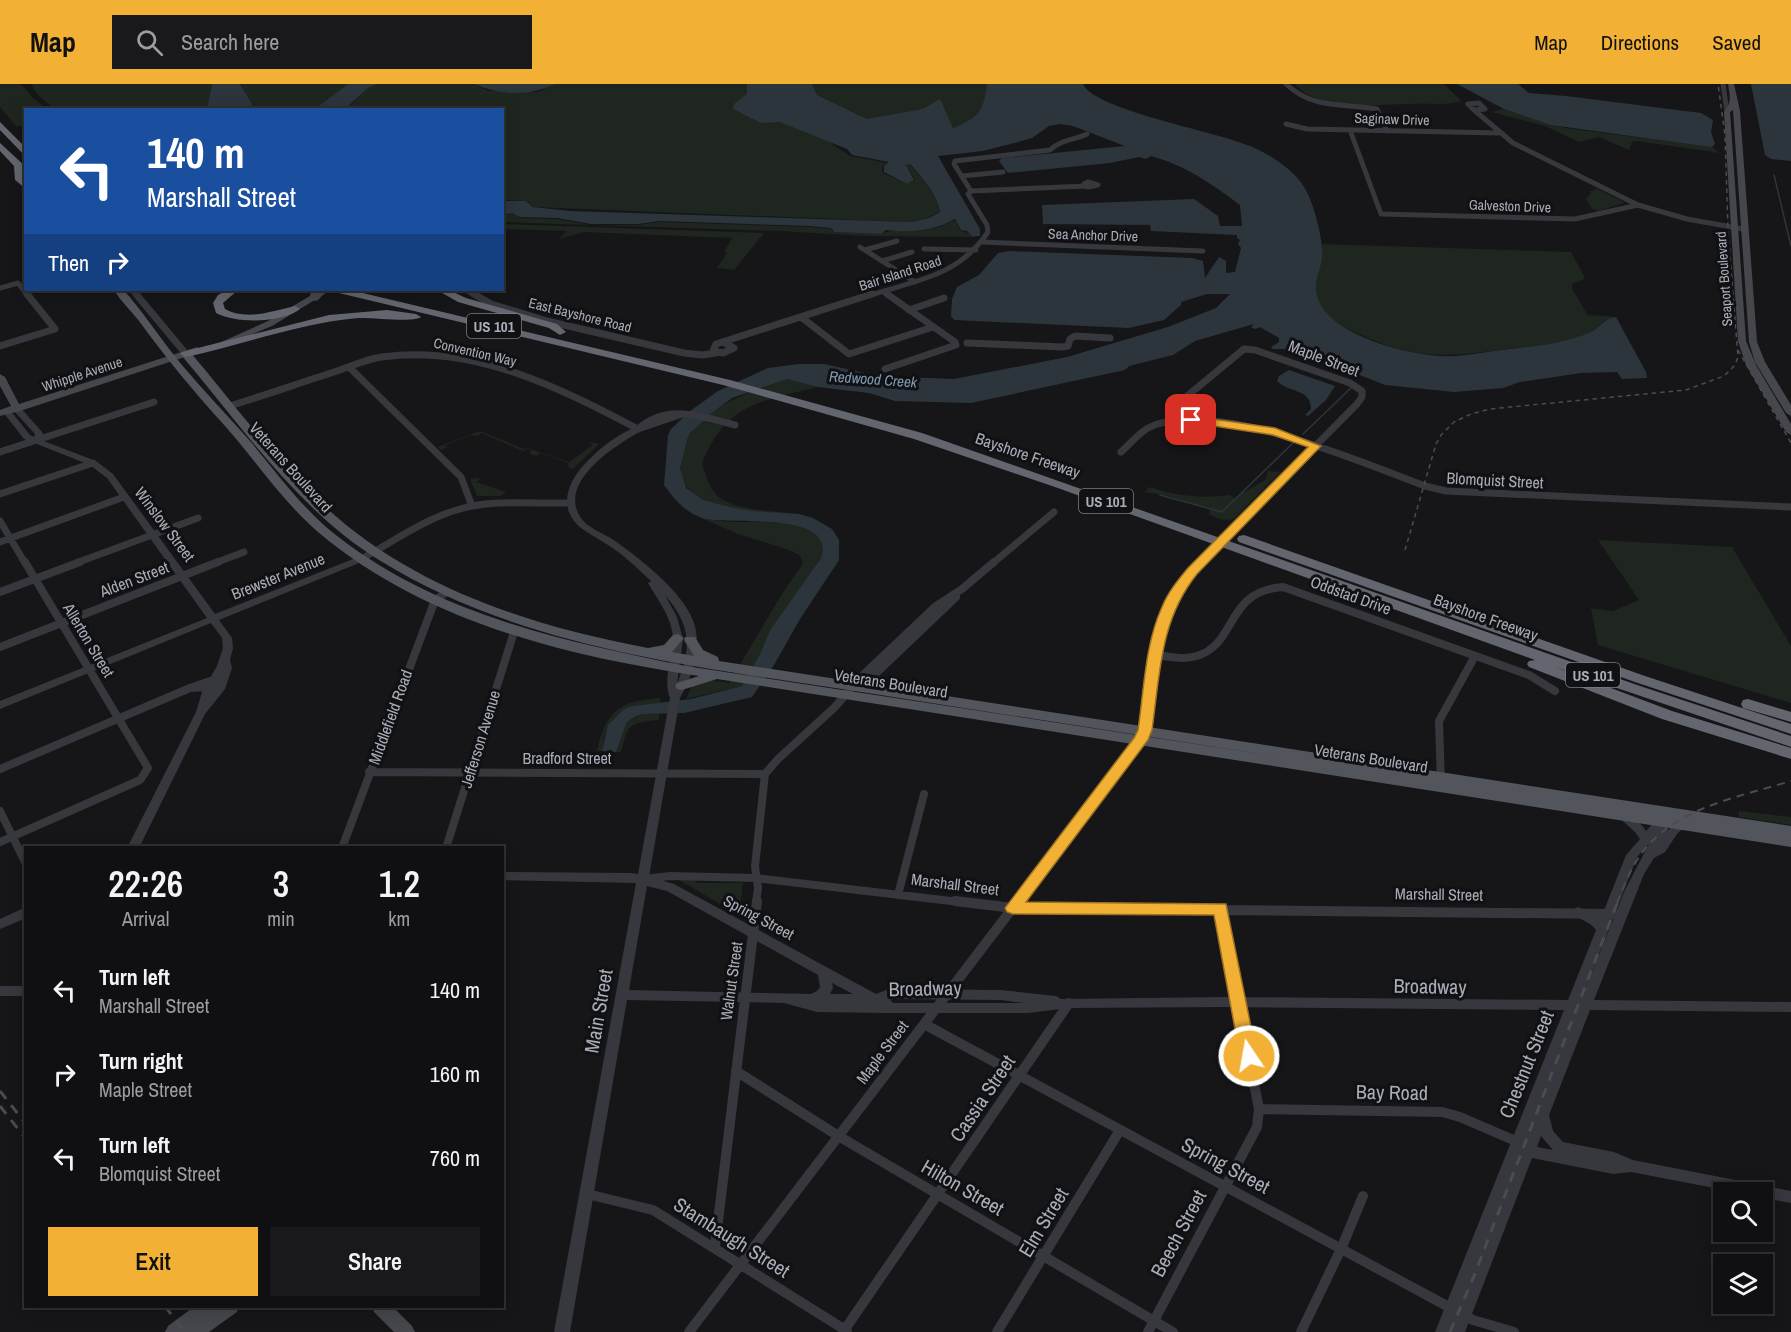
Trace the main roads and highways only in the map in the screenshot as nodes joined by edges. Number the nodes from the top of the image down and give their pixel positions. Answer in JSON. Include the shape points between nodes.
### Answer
{"nodes":[{"id":1,"x":1731,"y":84,"type":"edge"},
{"id":2,"x":1734,"y":99,"type":"junction"},
{"id":3,"x":1727,"y":112,"type":"junction"},
{"id":4,"x":1737,"y":124,"type":"junction"},
{"id":5,"x":0,"y":125,"type":"edge"},
{"id":6,"x":0,"y":146,"type":"edge"},
{"id":7,"x":24,"y":152,"type":"edge"},
{"id":8,"x":22,"y":170,"type":"edge"},
{"id":9,"x":24,"y":184,"type":"edge"},
{"id":10,"x":1739,"y":230,"type":"junction"},
{"id":11,"x":119,"y":291,"type":"edge"},
{"id":12,"x":231,"y":291,"type":"edge"},
{"id":13,"x":343,"y":291,"type":"edge"},
{"id":14,"x":380,"y":291,"type":"edge"},
{"id":15,"x":444,"y":291,"type":"edge"},
{"id":16,"x":317,"y":292,"type":"edge"},
{"id":17,"x":1739,"y":298,"type":"junction"},
{"id":18,"x":1749,"y":299,"type":"junction"},
{"id":19,"x":400,"y":304,"type":"junction"},
{"id":20,"x":295,"y":309,"type":"junction"},
{"id":21,"x":560,"y":332,"type":"junction"},
{"id":22,"x":1742,"y":340,"type":"junction"},
{"id":23,"x":1754,"y":345,"type":"junction"},
{"id":24,"x":587,"y":349,"type":"junction"},
{"id":25,"x":186,"y":354,"type":"junction"},
{"id":26,"x":171,"y":358,"type":"junction"},
{"id":27,"x":0,"y":376,"type":"edge"},
{"id":28,"x":1768,"y":393,"type":"junction"},
{"id":29,"x":1780,"y":395,"type":"junction"},
{"id":30,"x":818,"y":402,"type":"junction"},
{"id":31,"x":211,"y":403,"type":"junction"},
{"id":32,"x":230,"y":406,"type":"junction"},
{"id":33,"x":6,"y":409,"type":"edge"},
{"id":34,"x":1791,"y":413,"type":"edge"},
{"id":35,"x":1791,"y":432,"type":"edge"},
{"id":36,"x":251,"y":451,"type":"junction"},
{"id":37,"x":282,"y":468,"type":"junction"},
{"id":38,"x":1399,"y":600,"type":"junction"},
{"id":39,"x":508,"y":616,"type":"junction"},
{"id":40,"x":540,"y":627,"type":"junction"},
{"id":41,"x":514,"y":632,"type":"junction"},
{"id":42,"x":642,"y":652,"type":"junction"},
{"id":43,"x":681,"y":664,"type":"junction"},
{"id":44,"x":727,"y":671,"type":"junction"},
{"id":45,"x":678,"y":692,"type":"road end"},
{"id":46,"x":1667,"y":716,"type":"junction"},
{"id":47,"x":1791,"y":717,"type":"edge"},
{"id":48,"x":1791,"y":729,"type":"edge"},
{"id":49,"x":1143,"y":735,"type":"junction"},
{"id":50,"x":1791,"y":742,"type":"edge"},
{"id":51,"x":1255,"y":747,"type":"junction"},
{"id":52,"x":1233,"y":754,"type":"junction"},
{"id":53,"x":1791,"y":754,"type":"edge"},
{"id":54,"x":1791,"y":762,"type":"edge"},
{"id":55,"x":1441,"y":781,"type":"junction"},
{"id":56,"x":1664,"y":815,"type":"junction"},
{"id":57,"x":1791,"y":831,"type":"edge"},
{"id":58,"x":1791,"y":841,"type":"edge"},
{"id":59,"x":207,"y":1308,"type":"edge"},
{"id":60,"x":228,"y":1308,"type":"edge"},
{"id":61,"x":383,"y":1308,"type":"edge"},
{"id":62,"x":174,"y":1332,"type":"edge"},
{"id":63,"x":195,"y":1332,"type":"edge"},
{"id":64,"x":406,"y":1332,"type":"edge"}],
"edges":[{"from":1,"to":2,"type":"main road","name":"Seaport Boulevard"},
{"from":2,"to":3,"type":"main road"},
{"from":2,"to":4,"type":"main road","name":"Seaport Boulevard","via":[[1739,108]]},
{"from":3,"to":4,"type":"main road"},
{"from":3,"to":10,"type":"main road","name":"Seaport Boulevard"},
{"from":4,"to":10,"type":"main road","name":"Seaport Boulevard"},
{"from":5,"to":7,"type":"highway"},
{"from":6,"to":8,"type":"highway"},
{"from":8,"to":9,"type":"highway","via":[[20,180]]},
{"from":10,"to":17,"type":"main road","name":"Seaport Boulevard"},
{"from":10,"to":18,"type":"main road","name":"Seaport Boulevard"},
{"from":11,"to":26,"type":"main road","name":"Veterans Boulevard"},
{"from":12,"to":20,"type":"highway","via":[[222,297],[218,306],[232,317],[257,318]]},
{"from":13,"to":19,"type":"highway","name":"Bayshore Freeway","number":"US 101"},
{"from":14,"to":21,"type":"highway","name":"Bayshore Freeway","number":"US 101"},
{"from":15,"to":21,"type":"highway","via":[[553,326]]},
{"from":16,"to":19,"type":"highway"},
{"from":16,"to":20,"type":"main road","name":"Whipple Avenue"},
{"from":17,"to":18,"type":"main road"},
{"from":17,"to":22,"type":"main road","name":"Seaport Boulevard"},
{"from":18,"to":23,"type":"main road","name":"Seaport Boulevard"},
{"from":19,"to":24,"type":"highway","name":"Bayshore Freeway","number":"US 101"},
{"from":20,"to":25,"type":"main road","name":"Whipple Avenue","via":[[239,338]]},
{"from":21,"to":30,"type":"highway","name":"Bayshore Freeway","number":"US 101","via":[[738,376]]},
{"from":22,"to":23,"type":"main road"},
{"from":22,"to":28,"type":"main road","name":"Seaport Boulevard"},
{"from":23,"to":29,"type":"main road","name":"Seaport Boulevard"},
{"from":24,"to":25,"type":"highway","via":[[376,313],[341,316]]},
{"from":24,"to":30,"type":"highway","name":"Bayshore Freeway","number":"US 101"},
{"from":25,"to":26,"type":"main road","name":"Whipple Avenue"},
{"from":25,"to":32,"type":"main road","name":"Veterans Boulevard"},
{"from":26,"to":31,"type":"main road","name":"Veterans Boulevard"},
{"from":26,"to":33,"type":"main road","name":"Whipple Avenue"},
{"from":27,"to":33,"type":"main road"},
{"from":28,"to":29,"type":"main road"},
{"from":28,"to":35,"type":"main road","name":"Seaport Boulevard"},
{"from":29,"to":34,"type":"main road","name":"Seaport Boulevard"},
{"from":30,"to":38,"type":"highway","name":"Bayshore Freeway","number":"US 101"},
{"from":31,"to":32,"type":"main road"},
{"from":31,"to":36,"type":"main road","name":"Veterans Boulevard"},
{"from":32,"to":37,"type":"main road","name":"Veterans Boulevard"},
{"from":36,"to":37,"type":"main road"},
{"from":36,"to":41,"type":"main road","name":"Veterans Boulevard","via":[[303,511],[361,559],[435,600]]},
{"from":37,"to":39,"type":"main road","name":"Veterans Boulevard","via":[[327,515],[376,552],[447,592]]},
{"from":38,"to":46,"type":"highway","via":[[1424,621]]},
{"from":38,"to":47,"type":"highway"},
{"from":38,"to":48,"type":"highway","name":"Bayshore Freeway","number":"US 101"},
{"from":38,"to":50,"type":"highway","name":"Bayshore Freeway","number":"US 101","via":[[1635,690]]},
{"from":39,"to":40,"type":"main road","name":"Veterans Boulevard"},
{"from":39,"to":41,"type":"main road"},
{"from":40,"to":41,"type":"main road"},
{"from":40,"to":42,"type":"main road","name":"Veterans Boulevard"},
{"from":41,"to":43,"type":"main road","name":"Veterans Boulevard","via":[[588,651]]},
{"from":42,"to":43,"type":"main road","name":"Veterans Boulevard"},
{"from":42,"to":44,"type":"main road","via":[[668,649],[684,639],[698,654]]},
{"from":43,"to":44,"type":"main road","name":"Veterans Boulevard"},
{"from":44,"to":45,"type":"main road","via":[[700,679]]},
{"from":44,"to":49,"type":"main road","name":"Veterans Boulevard"},
{"from":46,"to":53,"type":"highway"},
{"from":46,"to":54,"type":"highway"},
{"from":49,"to":51,"type":"main road","name":"Veterans Boulevard"},
{"from":49,"to":52,"type":"main road","name":"Veterans Boulevard"},
{"from":51,"to":52,"type":"main road"},
{"from":51,"to":55,"type":"main road","name":"Veterans Boulevard"},
{"from":52,"to":55,"type":"main road","name":"Veterans Boulevard"},
{"from":55,"to":56,"type":"main road","name":"Veterans Boulevard"},
{"from":55,"to":56,"type":"main road","name":"Veterans Boulevard","via":[[1619,814]]},
{"from":56,"to":57,"type":"main road","name":"Veterans Boulevard"},
{"from":56,"to":58,"type":"main road","name":"Veterans Boulevard","via":[[1681,824]]},
{"from":59,"to":62,"type":"main road"},
{"from":60,"to":63,"type":"main road"},
{"from":61,"to":64,"type":"main road"}]}
